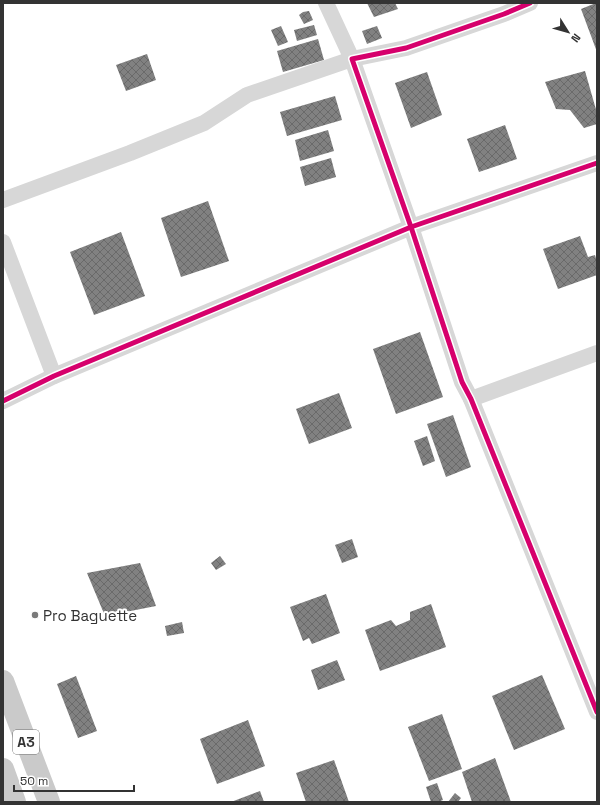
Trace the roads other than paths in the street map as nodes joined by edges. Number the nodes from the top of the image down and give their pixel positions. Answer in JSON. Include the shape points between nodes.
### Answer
{"nodes":[{"id":1,"x":326,"y":3,"type":"edge"},
{"id":2,"x":530,"y":3,"type":"edge"},
{"id":3,"x":502,"y":8,"type":"edge"},
{"id":4,"x":352,"y":59,"type":"junction"},
{"id":5,"x":597,"y":163,"type":"edge"},
{"id":6,"x":3,"y":200,"type":"edge"},
{"id":7,"x":411,"y":227,"type":"junction"},
{"id":8,"x":3,"y":242,"type":"edge"},
{"id":9,"x":597,"y":353,"type":"edge"},
{"id":10,"x":54,"y":376,"type":"junction"},
{"id":11,"x":471,"y":399,"type":"junction"},
{"id":12,"x":3,"y":401,"type":"edge"},
{"id":13,"x":3,"y":681,"type":"edge"},
{"id":14,"x":597,"y":712,"type":"edge"},
{"id":15,"x":3,"y":770,"type":"edge"},
{"id":16,"x":15,"y":802,"type":"edge"},
{"id":17,"x":49,"y":802,"type":"edge"}],
"edges":[{"from":1,"to":4,"type":"street"},
{"from":2,"to":3,"type":"street"},
{"from":3,"to":4,"type":"street","via":[[406,48]]},
{"from":4,"to":6,"type":"street","via":[[247,95],[204,123]]},
{"from":4,"to":7,"type":"street"},
{"from":5,"to":7,"type":"street"},
{"from":7,"to":10,"type":"street"},
{"from":7,"to":11,"type":"street","via":[[462,382]]},
{"from":8,"to":10,"type":"street"},
{"from":9,"to":11,"type":"street"},
{"from":10,"to":12,"type":"street"},
{"from":11,"to":14,"type":"street"},
{"from":13,"to":17,"type":"main road","number":"A3"},
{"from":15,"to":16,"type":"main road","number":"A3"}]}
